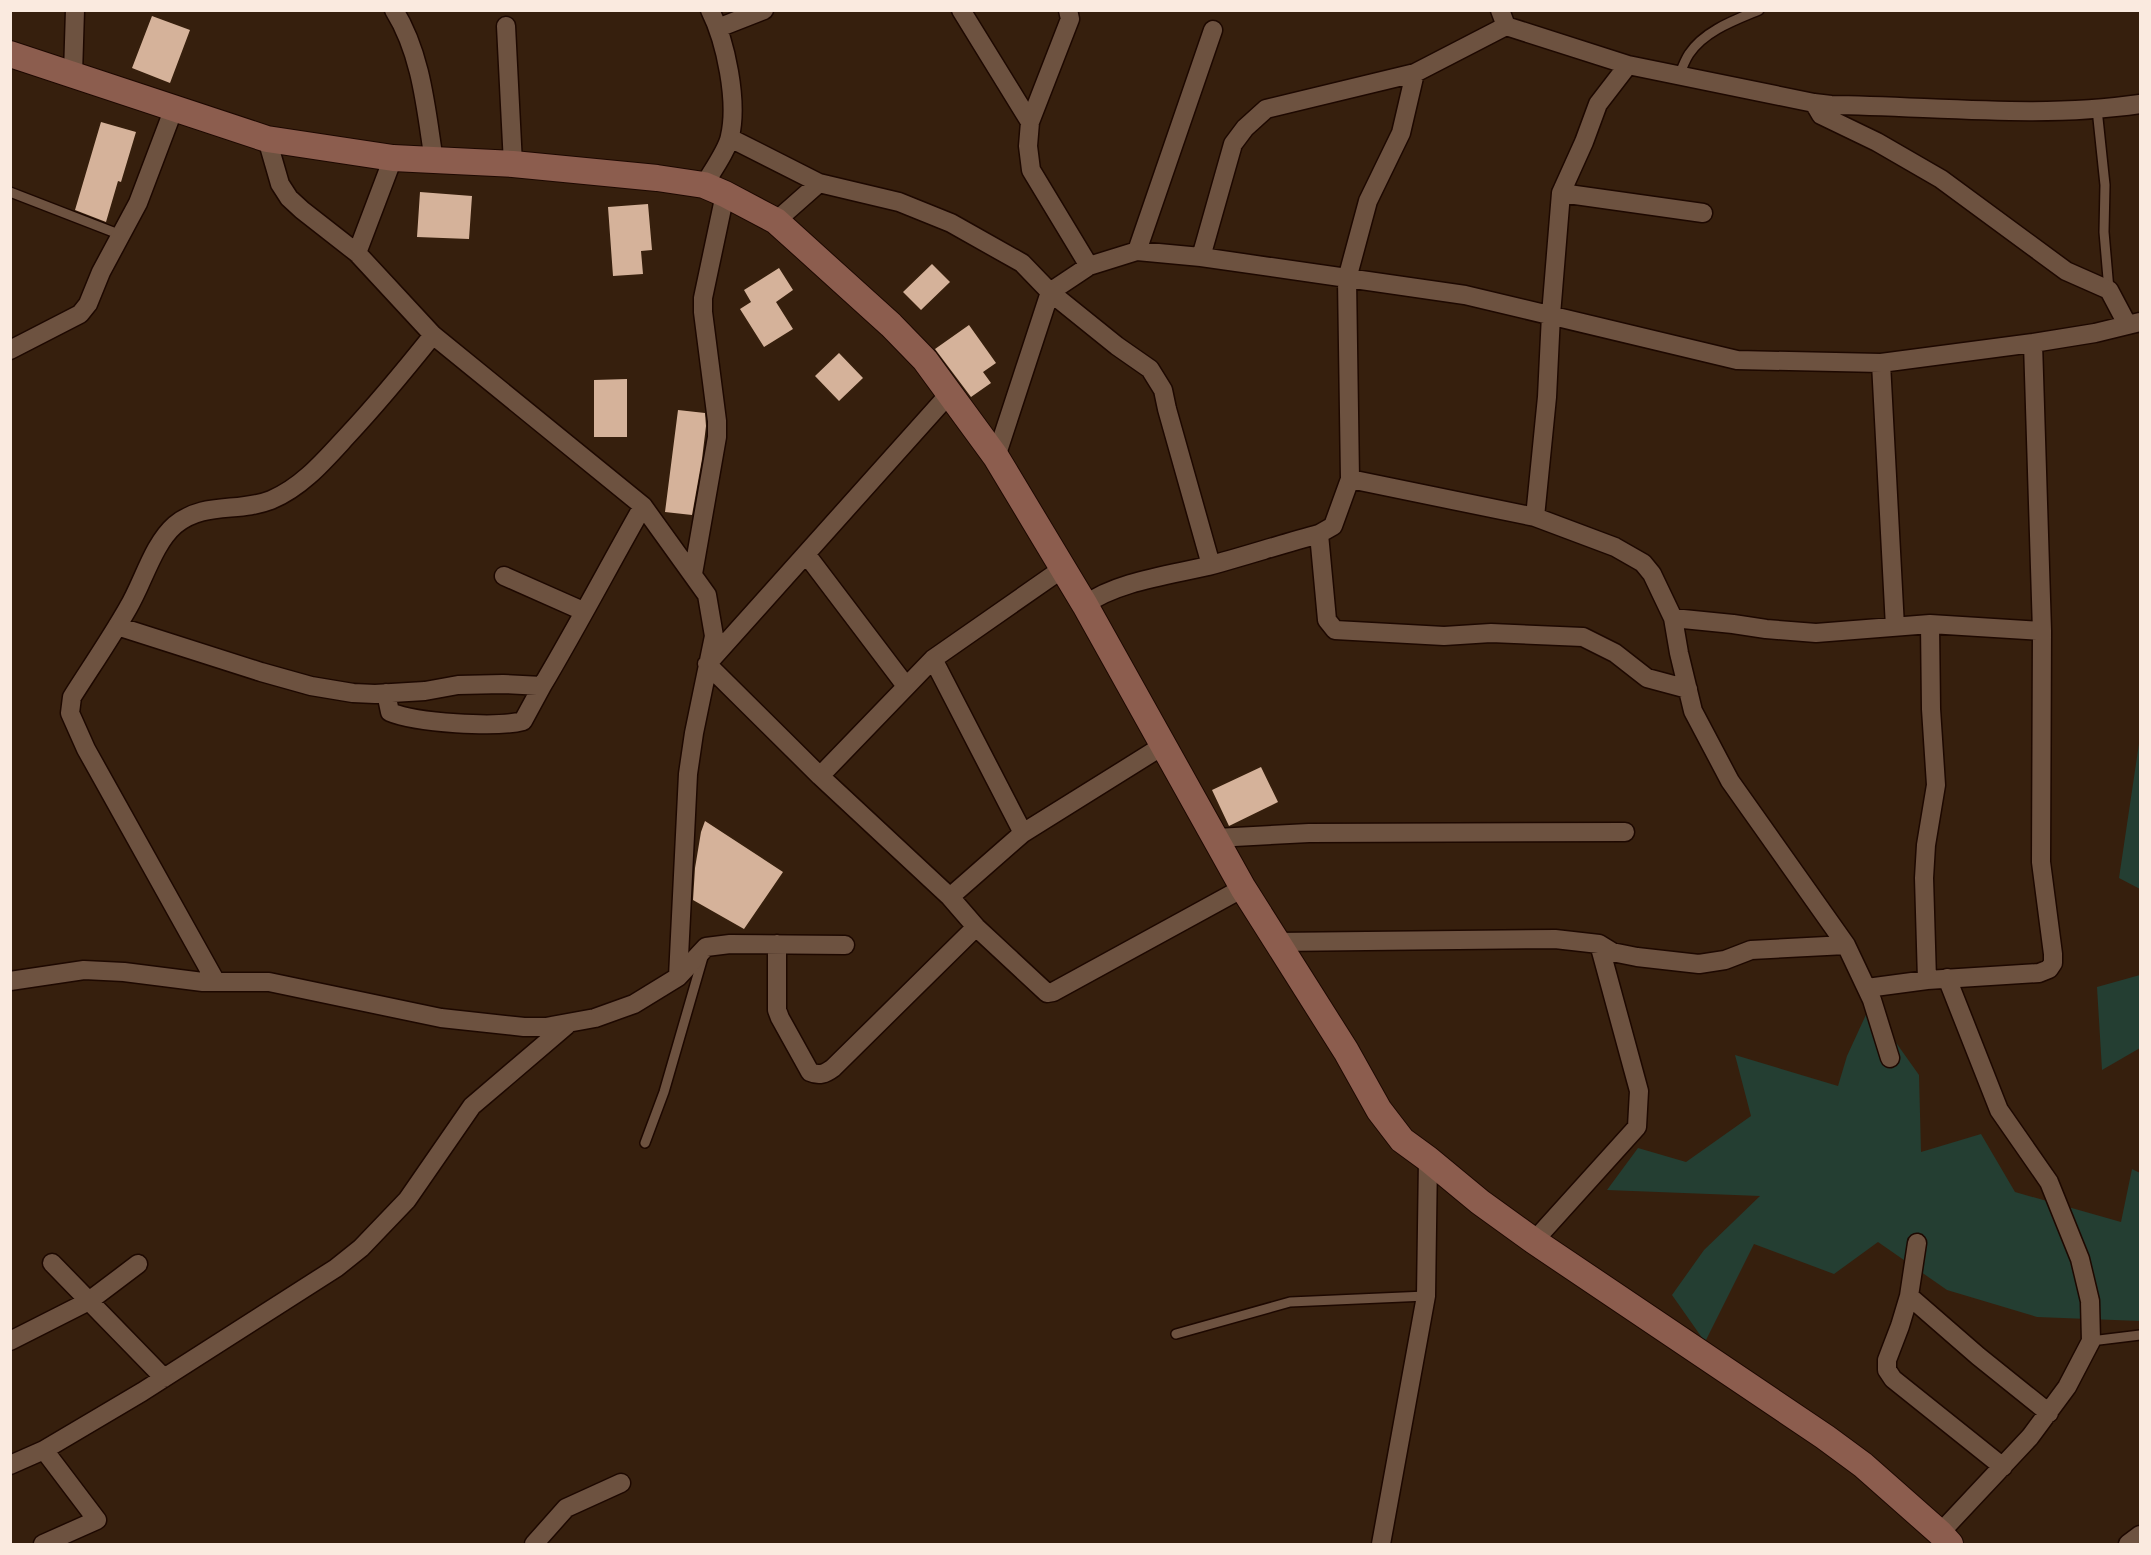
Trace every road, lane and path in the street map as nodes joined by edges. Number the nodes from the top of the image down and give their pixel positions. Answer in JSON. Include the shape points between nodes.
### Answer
{"nodes":[{"id":1,"x":75,"y":10,"type":"edge"},
{"id":2,"x":394,"y":10,"type":"edge"},
{"id":3,"x":710,"y":10,"type":"edge"},
{"id":4,"x":764,"y":10,"type":"edge"},
{"id":5,"x":961,"y":10,"type":"edge"},
{"id":6,"x":1759,"y":10,"type":"edge"},
{"id":7,"x":1073,"y":13,"type":"edge"},
{"id":8,"x":1503,"y":18,"type":"edge"},
{"id":9,"x":506,"y":26,"type":"dead end"},
{"id":10,"x":718,"y":28,"type":"junction"},
{"id":11,"x":1213,"y":30,"type":"dead end"},
{"id":12,"x":10,"y":54,"type":"edge"},
{"id":13,"x":1628,"y":65,"type":"junction"},
{"id":14,"x":74,"y":74,"type":"junction"},
{"id":15,"x":1415,"y":74,"type":"junction"},
{"id":16,"x":1679,"y":75,"type":"junction"},
{"id":17,"x":1814,"y":103,"type":"junction"},
{"id":18,"x":2140,"y":104,"type":"edge"},
{"id":19,"x":174,"y":108,"type":"junction"},
{"id":20,"x":2097,"y":109,"type":"junction"},
{"id":21,"x":1030,"y":122,"type":"junction"},
{"id":22,"x":730,"y":138,"type":"junction"},
{"id":23,"x":267,"y":139,"type":"junction"},
{"id":24,"x":393,"y":158,"type":"junction"},
{"id":25,"x":434,"y":161,"type":"junction"},
{"id":26,"x":513,"y":164,"type":"junction"},
{"id":27,"x":819,"y":183,"type":"junction"},
{"id":28,"x":715,"y":190,"type":"junction"},
{"id":29,"x":10,"y":192,"type":"edge"},
{"id":30,"x":1561,"y":193,"type":"junction"},
{"id":31,"x":1703,"y":213,"type":"dead end"},
{"id":32,"x":776,"y":222,"type":"junction"},
{"id":33,"x":121,"y":235,"type":"junction"},
{"id":34,"x":1137,"y":251,"type":"junction"},
{"id":35,"x":357,"y":253,"type":"junction"},
{"id":36,"x":1201,"y":257,"type":"junction"},
{"id":37,"x":1089,"y":266,"type":"junction"},
{"id":38,"x":1347,"y":279,"type":"junction"},
{"id":39,"x":2109,"y":290,"type":"junction"},
{"id":40,"x":1050,"y":292,"type":"junction"},
{"id":41,"x":1551,"y":315,"type":"junction"},
{"id":42,"x":2134,"y":323,"type":"edge"},
{"id":43,"x":433,"y":335,"type":"junction"},
{"id":44,"x":2033,"y":343,"type":"junction"},
{"id":45,"x":10,"y":350,"type":"edge"},
{"id":46,"x":1881,"y":363,"type":"junction"},
{"id":47,"x":950,"y":393,"type":"junction"},
{"id":48,"x":996,"y":457,"type":"junction"},
{"id":49,"x":1350,"y":479,"type":"junction"},
{"id":50,"x":643,"y":506,"type":"junction"},
{"id":51,"x":1535,"y":517,"type":"junction"},
{"id":52,"x":1319,"y":534,"type":"junction"},
{"id":53,"x":806,"y":554,"type":"junction"},
{"id":54,"x":1211,"y":565,"type":"junction"},
{"id":55,"x":1062,"y":569,"type":"junction"},
{"id":56,"x":693,"y":573,"type":"junction"},
{"id":57,"x":504,"y":576,"type":"dead end"},
{"id":58,"x":1085,"y":605,"type":"junction"},
{"id":59,"x":584,"y":611,"type":"junction"},
{"id":60,"x":1673,"y":618,"type":"junction"},
{"id":61,"x":1930,"y":624,"type":"junction"},
{"id":62,"x":117,"y":626,"type":"junction"},
{"id":63,"x":1895,"y":627,"type":"junction"},
{"id":64,"x":2042,"y":630,"type":"junction"},
{"id":65,"x":933,"y":659,"type":"junction"},
{"id":66,"x":707,"y":664,"type":"junction"},
{"id":67,"x":542,"y":686,"type":"junction"},
{"id":68,"x":906,"y":686,"type":"junction"},
{"id":69,"x":1688,"y":689,"type":"junction"},
{"id":70,"x":386,"y":693,"type":"junction"},
{"id":71,"x":1164,"y":745,"type":"junction"},
{"id":72,"x":820,"y":776,"type":"junction"},
{"id":73,"x":1625,"y":832,"type":"dead end"},
{"id":74,"x":1023,"y":833,"type":"junction"},
{"id":75,"x":1216,"y":838,"type":"junction"},
{"id":76,"x":1243,"y":888,"type":"junction"},
{"id":77,"x":950,"y":897,"type":"junction"},
{"id":78,"x":976,"y":927,"type":"junction"},
{"id":79,"x":1276,"y":942,"type":"junction"},
{"id":80,"x":777,"y":944,"type":"junction"},
{"id":81,"x":1599,"y":944,"type":"junction"},
{"id":82,"x":845,"y":945,"type":"dead end"},
{"id":83,"x":1846,"y":945,"type":"junction"},
{"id":84,"x":706,"y":947,"type":"junction"},
{"id":85,"x":678,"y":977,"type":"junction"},
{"id":86,"x":1947,"y":978,"type":"junction"},
{"id":87,"x":1927,"y":980,"type":"junction"},
{"id":88,"x":10,"y":981,"type":"edge"},
{"id":89,"x":216,"y":982,"type":"junction"},
{"id":90,"x":1867,"y":988,"type":"junction"},
{"id":91,"x":568,"y":1023,"type":"junction"},
{"id":92,"x":1890,"y":1058,"type":"dead end"},
{"id":93,"x":645,"y":1143,"type":"dead end"},
{"id":94,"x":1428,"y":1159,"type":"junction"},
{"id":95,"x":1534,"y":1241,"type":"junction"},
{"id":96,"x":1917,"y":1243,"type":"dead end"},
{"id":97,"x":52,"y":1263,"type":"dead end"},
{"id":98,"x":138,"y":1264,"type":"dead end"},
{"id":99,"x":1426,"y":1296,"type":"junction"},
{"id":100,"x":1909,"y":1296,"type":"junction"},
{"id":101,"x":89,"y":1301,"type":"junction"},
{"id":102,"x":1176,"y":1334,"type":"dead end"},
{"id":103,"x":2140,"y":1335,"type":"edge"},
{"id":104,"x":10,"y":1341,"type":"edge"},
{"id":105,"x":2091,"y":1341,"type":"junction"},
{"id":106,"x":164,"y":1378,"type":"junction"},
{"id":107,"x":2049,"y":1413,"type":"junction"},
{"id":108,"x":44,"y":1450,"type":"junction"},
{"id":109,"x":10,"y":1465,"type":"edge"},
{"id":110,"x":2002,"y":1467,"type":"junction"},
{"id":111,"x":621,"y":1483,"type":"dead end"},
{"id":112,"x":2140,"y":1535,"type":"edge"},
{"id":113,"x":1945,"y":1539,"type":"edge"},
{"id":114,"x":43,"y":1545,"type":"edge"},
{"id":115,"x":534,"y":1545,"type":"edge"},
{"id":116,"x":1381,"y":1545,"type":"edge"},
{"id":117,"x":2128,"y":1545,"type":"edge"}],
"edges":[{"from":1,"to":14,"type":"street"},
{"from":2,"to":25,"type":"street","via":[[419,69]]},
{"from":3,"to":10,"type":"street"},
{"from":4,"to":10,"type":"street"},
{"from":5,"to":21,"type":"street"},
{"from":6,"to":16,"type":"lane","via":[[1703,39],[1690,53]]},
{"from":7,"to":21,"type":"street"},
{"from":8,"to":13,"type":"street"},
{"from":8,"to":15,"type":"street"},
{"from":9,"to":26,"type":"street"},
{"from":10,"to":22,"type":"street","via":[[732,87]]},
{"from":11,"to":34,"type":"street"},
{"from":12,"to":14,"type":"street"},
{"from":13,"to":16,"type":"street"},
{"from":13,"to":30,"type":"street","via":[[1598,104]]},
{"from":14,"to":19,"type":"street"},
{"from":15,"to":36,"type":"street","via":[[1266,109],[1233,144]]},
{"from":15,"to":38,"type":"street","via":[[1401,132],[1368,201]]},
{"from":16,"to":17,"type":"street"},
{"from":17,"to":20,"type":"street","via":[[2030,112]]},
{"from":17,"to":39,"type":"street","via":[[1821,115],[1941,179],[2066,272]]},
{"from":18,"to":20,"type":"street"},
{"from":19,"to":23,"type":"street"},
{"from":19,"to":33,"type":"street","via":[[138,203]]},
{"from":20,"to":39,"type":"lane"},
{"from":21,"to":37,"type":"street","via":[[1031,170]]},
{"from":22,"to":27,"type":"street"},
{"from":22,"to":28,"type":"street"},
{"from":23,"to":24,"type":"street"},
{"from":23,"to":35,"type":"street","via":[[280,184],[289,198]]},
{"from":24,"to":25,"type":"street"},
{"from":24,"to":35,"type":"street"},
{"from":25,"to":26,"type":"street"},
{"from":26,"to":28,"type":"street","via":[[657,178]]},
{"from":27,"to":32,"type":"street"},
{"from":27,"to":40,"type":"street","via":[[899,202],[951,223],[1022,262]]},
{"from":28,"to":32,"type":"street"},
{"from":28,"to":56,"type":"street","via":[[703,312],[717,437]]},
{"from":29,"to":33,"type":"lane"},
{"from":30,"to":31,"type":"street"},
{"from":30,"to":41,"type":"street"},
{"from":32,"to":47,"type":"street","via":[[891,325]]},
{"from":33,"to":45,"type":"street","via":[[80,314]]},
{"from":34,"to":36,"type":"street"},
{"from":34,"to":37,"type":"street"},
{"from":35,"to":43,"type":"street"},
{"from":36,"to":38,"type":"street"},
{"from":37,"to":40,"type":"street"},
{"from":38,"to":41,"type":"street","via":[[1465,295]]},
{"from":38,"to":49,"type":"street"},
{"from":39,"to":42,"type":"street"},
{"from":40,"to":48,"type":"street"},
{"from":40,"to":54,"type":"street","via":[[1150,369],[1163,390]]},
{"from":41,"to":46,"type":"street","via":[[1737,360]]},
{"from":41,"to":51,"type":"street"},
{"from":42,"to":44,"type":"street"},
{"from":43,"to":50,"type":"street"},
{"from":43,"to":62,"type":"street","via":[[379,402],[297,486],[269,501],[193,513],[173,527],[161,542]]},
{"from":44,"to":46,"type":"street"},
{"from":44,"to":64,"type":"street"},
{"from":46,"to":63,"type":"street"},
{"from":47,"to":48,"type":"street"},
{"from":47,"to":53,"type":"street"},
{"from":48,"to":55,"type":"street"},
{"from":49,"to":51,"type":"street"},
{"from":49,"to":52,"type":"street","via":[[1333,526]]},
{"from":50,"to":56,"type":"street"},
{"from":50,"to":59,"type":"street"},
{"from":51,"to":60,"type":"street","via":[[1615,547],[1643,563],[1653,574]]},
{"from":52,"to":54,"type":"street"},
{"from":52,"to":69,"type":"street","via":[[1327,620],[1335,630],[1583,637],[1615,653],[1647,678]]},
{"from":53,"to":66,"type":"street"},
{"from":53,"to":68,"type":"street"},
{"from":54,"to":58,"type":"street","via":[[1118,588]]},
{"from":55,"to":58,"type":"street"},
{"from":55,"to":65,"type":"street"},
{"from":56,"to":66,"type":"street","via":[[707,595],[711,612],[714,636]]},
{"from":57,"to":59,"type":"street"},
{"from":58,"to":71,"type":"street"},
{"from":59,"to":67,"type":"street"},
{"from":60,"to":63,"type":"street","via":[[1816,633]]},
{"from":60,"to":69,"type":"street"},
{"from":61,"to":63,"type":"street"},
{"from":61,"to":64,"type":"street"},
{"from":61,"to":87,"type":"street","via":[[1936,785],[1924,878]]},
{"from":62,"to":70,"type":"street","via":[[311,686],[353,693]]},
{"from":62,"to":89,"type":"street","via":[[72,697],[70,713]]},
{"from":64,"to":86,"type":"street","via":[[2041,862],[2053,963],[2039,973]]},
{"from":65,"to":68,"type":"street"},
{"from":65,"to":74,"type":"street"},
{"from":66,"to":72,"type":"street"},
{"from":66,"to":85,"type":"street","via":[[688,774]]},
{"from":67,"to":70,"type":"street","via":[[458,685]]},
{"from":67,"to":70,"type":"street","via":[[524,721],[489,725],[403,718],[390,712]]},
{"from":68,"to":72,"type":"street"},
{"from":69,"to":83,"type":"street","via":[[1693,711],[1730,781]]},
{"from":71,"to":74,"type":"street"},
{"from":71,"to":75,"type":"street"},
{"from":72,"to":77,"type":"street"},
{"from":73,"to":75,"type":"street","via":[[1309,832]]},
{"from":74,"to":77,"type":"street"},
{"from":75,"to":76,"type":"street"},
{"from":76,"to":78,"type":"street","via":[[1047,993]]},
{"from":76,"to":79,"type":"street"},
{"from":77,"to":78,"type":"street"},
{"from":78,"to":80,"type":"street","via":[[825,1074],[810,1072],[777,1010]]},
{"from":79,"to":81,"type":"street","via":[[1555,939]]},
{"from":79,"to":94,"type":"street","via":[[1379,1110],[1402,1140]]},
{"from":80,"to":82,"type":"street"},
{"from":80,"to":84,"type":"street"},
{"from":81,"to":83,"type":"street","via":[[1612,952],[1699,964],[1751,950]]},
{"from":81,"to":95,"type":"street","via":[[1639,1091],[1637,1127]]},
{"from":83,"to":90,"type":"street"},
{"from":84,"to":85,"type":"street"},
{"from":84,"to":93,"type":"lane"},
{"from":85,"to":91,"type":"street","via":[[615,1012]]},
{"from":86,"to":87,"type":"street"},
{"from":86,"to":105,"type":"street","via":[[1999,1110],[2049,1182],[2076,1248],[2090,1301]]},
{"from":87,"to":90,"type":"street"},
{"from":88,"to":89,"type":"street","via":[[84,970]]},
{"from":89,"to":91,"type":"street","via":[[269,982],[464,1021],[524,1027]]},
{"from":90,"to":92,"type":"street"},
{"from":91,"to":106,"type":"street","via":[[472,1106],[407,1200],[361,1248]]},
{"from":94,"to":95,"type":"street"},
{"from":94,"to":99,"type":"street"},
{"from":95,"to":113,"type":"street","via":[[1863,1465]]},
{"from":96,"to":100,"type":"street"},
{"from":97,"to":101,"type":"street"},
{"from":98,"to":101,"type":"street"},
{"from":99,"to":102,"type":"lane","via":[[1290,1302]]},
{"from":99,"to":116,"type":"street"},
{"from":100,"to":107,"type":"street"},
{"from":100,"to":110,"type":"street","via":[[1887,1370],[1893,1379]]},
{"from":101,"to":104,"type":"street"},
{"from":101,"to":106,"type":"street"},
{"from":103,"to":105,"type":"lane"},
{"from":105,"to":107,"type":"street"},
{"from":106,"to":108,"type":"street"},
{"from":107,"to":110,"type":"street"},
{"from":108,"to":109,"type":"street"},
{"from":108,"to":114,"type":"street","via":[[97,1520]]},
{"from":110,"to":113,"type":"street"},
{"from":111,"to":115,"type":"street","via":[[566,1508]]},
{"from":112,"to":117,"type":"street"}]}
